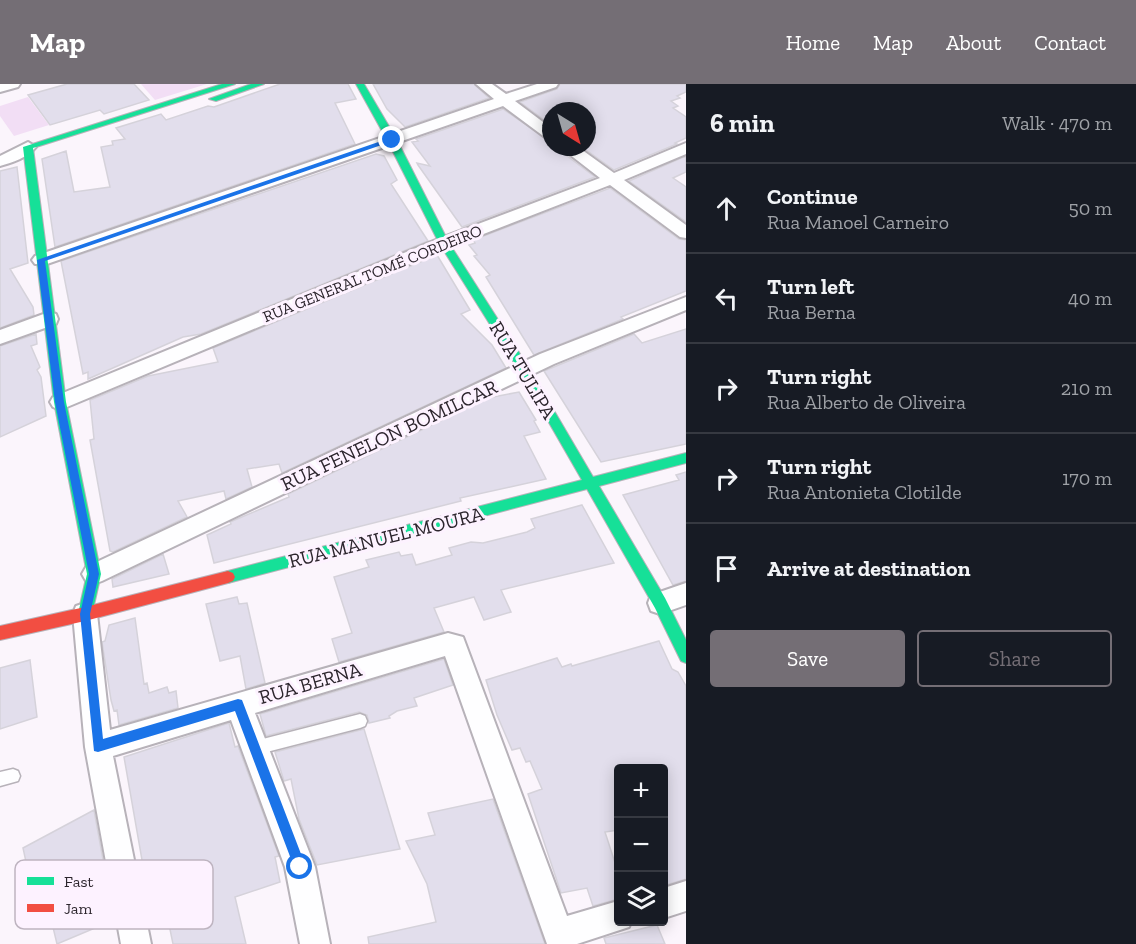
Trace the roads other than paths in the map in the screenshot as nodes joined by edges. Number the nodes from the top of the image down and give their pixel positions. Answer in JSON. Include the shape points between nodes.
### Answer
{"nodes":[{"id":1,"x":13,"y":84,"type":"edge"},
{"id":2,"x":231,"y":84,"type":"edge"},
{"id":3,"x":260,"y":84,"type":"edge"},
{"id":4,"x":360,"y":84,"type":"edge"},
{"id":5,"x":483,"y":84,"type":"edge"},
{"id":6,"x":551,"y":84,"type":"edge"},
{"id":7,"x":0,"y":88,"type":"edge"},
{"id":8,"x":504,"y":101,"type":"junction"},
{"id":9,"x":542,"y":128,"type":"edge"},
{"id":10,"x":392,"y":140,"type":"junction"},
{"id":11,"x":686,"y":148,"type":"edge"},
{"id":12,"x":29,"y":152,"type":"junction"},
{"id":13,"x":580,"y":156,"type":"edge"},
{"id":14,"x":6,"y":159,"type":"edge"},
{"id":15,"x":612,"y":179,"type":"junction"},
{"id":16,"x":686,"y":233,"type":"edge"},
{"id":17,"x":444,"y":243,"type":"junction"},
{"id":18,"x":41,"y":260,"type":"junction"},
{"id":19,"x":686,"y":303,"type":"edge"},
{"id":20,"x":49,"y":319,"type":"junction"},
{"id":21,"x":0,"y":337,"type":"edge"},
{"id":22,"x":525,"y":371,"type":"junction"},
{"id":23,"x":60,"y":402,"type":"junction"},
{"id":24,"x":686,"y":458,"type":"edge"},
{"id":25,"x":590,"y":484,"type":"junction"},
{"id":26,"x":94,"y":574,"type":"junction"},
{"id":27,"x":686,"y":594,"type":"edge"},
{"id":28,"x":660,"y":603,"type":"junction"},
{"id":29,"x":85,"y":614,"type":"junction"},
{"id":30,"x":0,"y":633,"type":"edge"},
{"id":31,"x":686,"y":656,"type":"edge"},
{"id":32,"x":238,"y":704,"type":"junction"},
{"id":33,"x":360,"y":721,"type":"dead end"},
{"id":34,"x":98,"y":747,"type":"junction"},
{"id":35,"x":255,"y":748,"type":"junction"},
{"id":36,"x":120,"y":860,"type":"edge"},
{"id":37,"x":686,"y":897,"type":"edge"},
{"id":38,"x":668,"y":902,"type":"edge"},
{"id":39,"x":614,"y":918,"type":"edge"},
{"id":40,"x":133,"y":929,"type":"edge"},
{"id":41,"x":560,"y":939,"type":"edge"},
{"id":42,"x":136,"y":944,"type":"edge"},
{"id":43,"x":315,"y":944,"type":"edge"}],
"edges":[{"from":1,"to":7,"type":"street"},
{"from":2,"to":12,"type":"street"},
{"from":3,"to":12,"type":"street"},
{"from":4,"to":10,"type":"street","name":"RUA TULIPA"},
{"from":5,"to":8,"type":"street"},
{"from":6,"to":8,"type":"street"},
{"from":8,"to":9,"type":"street"},
{"from":8,"to":10,"type":"street"},
{"from":10,"to":17,"type":"street","name":"RUA TULIPA"},
{"from":10,"to":18,"type":"street"},
{"from":11,"to":15,"type":"street","name":"RUA GENERAL TOMÉ CORDEIRO"},
{"from":12,"to":14,"type":"street"},
{"from":12,"to":18,"type":"street"},
{"from":13,"to":15,"type":"street"},
{"from":15,"to":16,"type":"street"},
{"from":15,"to":17,"type":"street","name":"RUA GENERAL TOMÉ CORDEIRO"},
{"from":17,"to":22,"type":"street","name":"RUA TULIPA"},
{"from":17,"to":23,"type":"street","name":"RUA GENERAL TOMÉ CORDEIRO"},
{"from":18,"to":20,"type":"street"},
{"from":19,"to":22,"type":"street","name":"RUA FENELON BOMILCAR"},
{"from":20,"to":21,"type":"street"},
{"from":20,"to":23,"type":"street"},
{"from":22,"to":25,"type":"street","name":"RUA TULIPA"},
{"from":22,"to":26,"type":"street","name":"RUA FENELON BOMILCAR"},
{"from":23,"to":26,"type":"street"},
{"from":24,"to":25,"type":"street","name":"RUA MANUEL MOURA"},
{"from":25,"to":28,"type":"street","name":"RUA TULIPA"},
{"from":25,"to":29,"type":"street","name":"RUA MANUEL MOURA"},
{"from":26,"to":29,"type":"street"},
{"from":27,"to":28,"type":"street"},
{"from":28,"to":31,"type":"street","name":"RUA TULIPA"},
{"from":29,"to":30,"type":"street","name":"RUA MANUEL MOURA"},
{"from":29,"to":34,"type":"street"},
{"from":32,"to":34,"type":"street","name":"RUA BERNA"},
{"from":32,"to":35,"type":"street"},
{"from":32,"to":41,"type":"street","name":"RUA BERNA","via":[[454,645]]},
{"from":33,"to":35,"type":"lane"},
{"from":34,"to":36,"type":"street"},
{"from":35,"to":43,"type":"street","via":[[300,867]]},
{"from":37,"to":38,"type":"street"},
{"from":39,"to":41,"type":"street"},
{"from":40,"to":42,"type":"street"}]}
